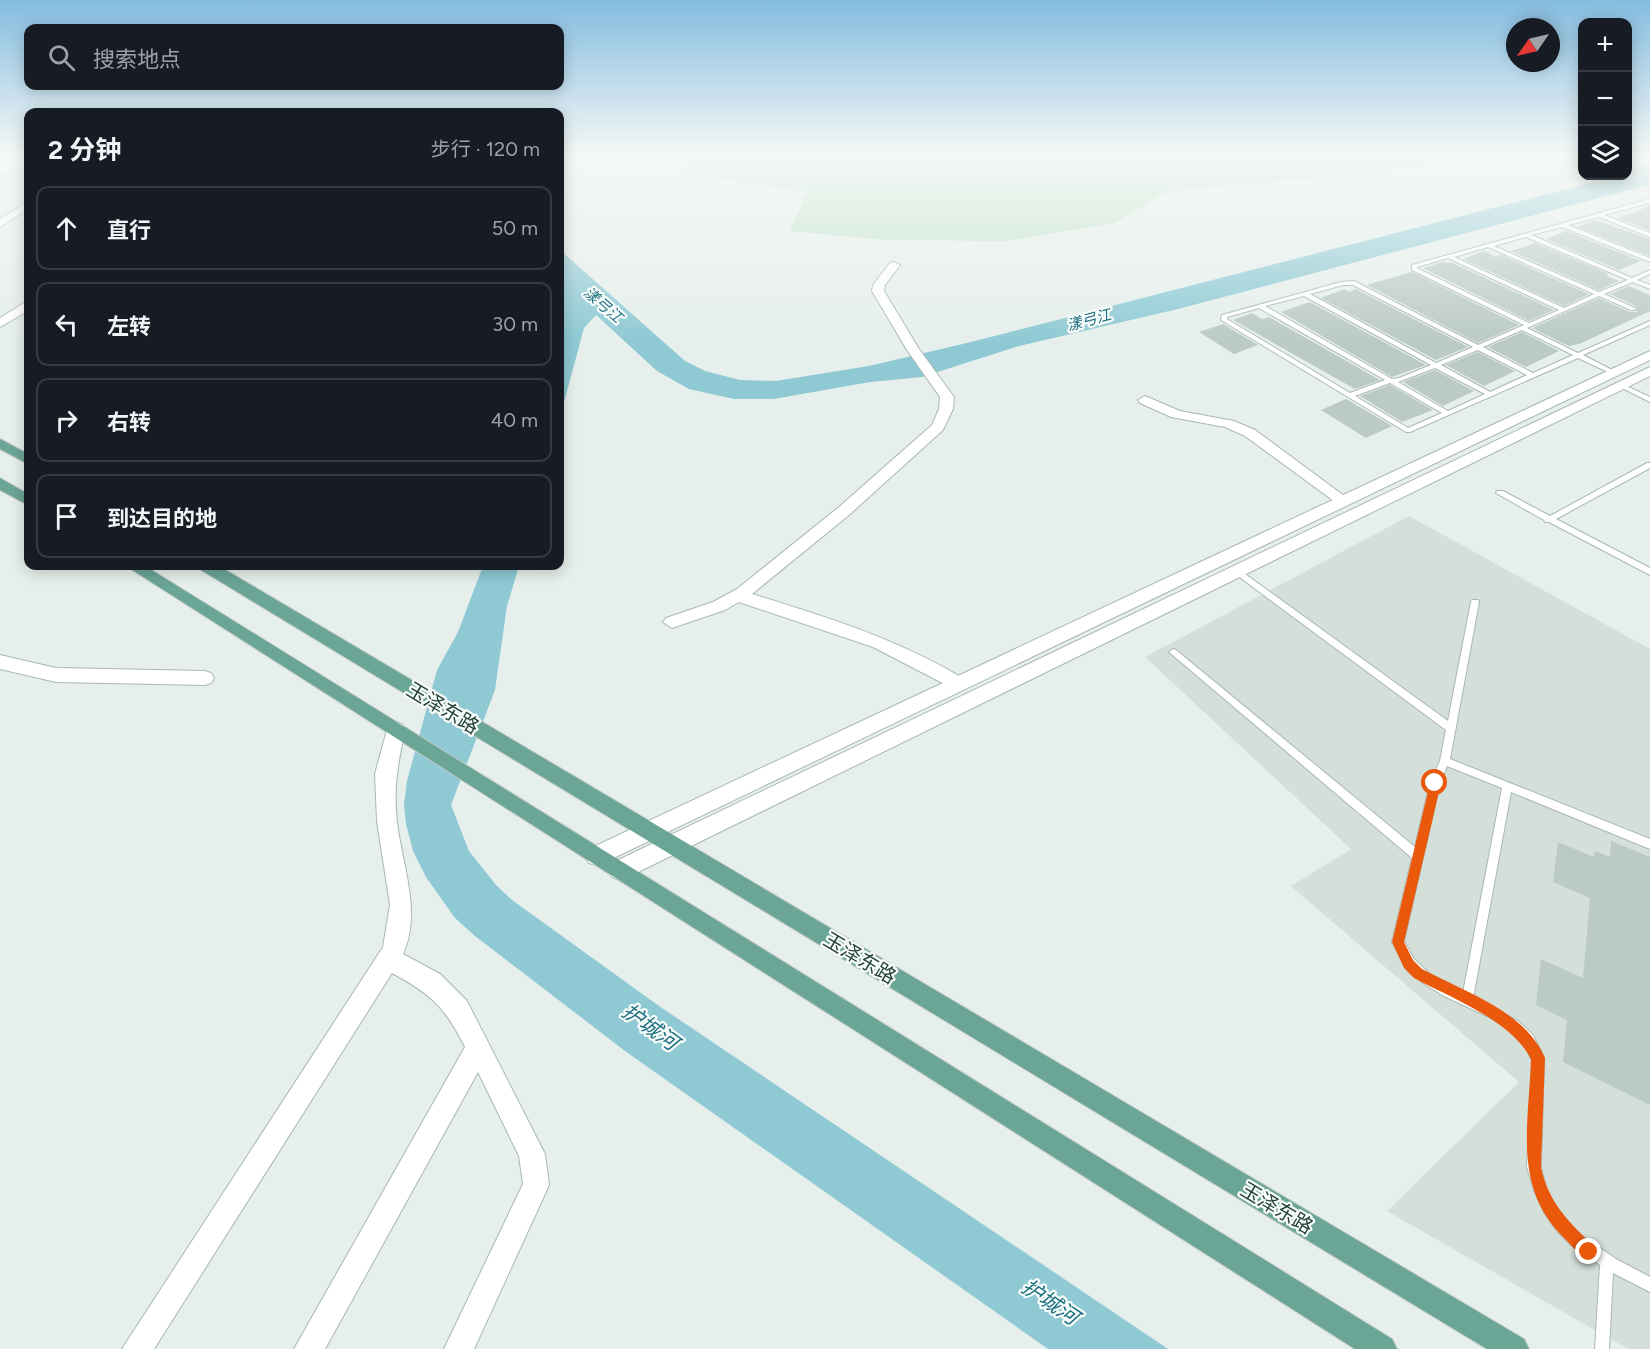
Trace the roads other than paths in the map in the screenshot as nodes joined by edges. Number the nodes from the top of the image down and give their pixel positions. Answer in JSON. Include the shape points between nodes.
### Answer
{"nodes":[{"id":1,"x":1591,"y":217,"type":"edge"},
{"id":2,"x":1603,"y":217,"type":"edge"},
{"id":3,"x":1562,"y":225,"type":"junction"},
{"id":4,"x":1526,"y":235,"type":"junction"},
{"id":5,"x":1650,"y":235,"type":"edge"},
{"id":6,"x":1488,"y":245,"type":"junction"},
{"id":7,"x":1448,"y":256,"type":"junction"},
{"id":8,"x":1650,"y":260,"type":"edge"},
{"id":9,"x":894,"y":265,"type":"dead end"},
{"id":10,"x":1650,"y":272,"type":"edge"},
{"id":11,"x":1632,"y":280,"type":"junction"},
{"id":12,"x":1650,"y":287,"type":"edge"},
{"id":13,"x":1305,"y":294,"type":"junction"},
{"id":14,"x":1599,"y":294,"type":"junction"},
{"id":15,"x":1260,"y":306,"type":"junction"},
{"id":16,"x":1634,"y":309,"type":"dead end"},
{"id":17,"x":1564,"y":310,"type":"junction"},
{"id":18,"x":24,"y":312,"type":"edge"},
{"id":19,"x":0,"y":323,"type":"edge"},
{"id":20,"x":1650,"y":323,"type":"edge"},
{"id":21,"x":1526,"y":326,"type":"junction"},
{"id":22,"x":1478,"y":347,"type":"junction"},
{"id":23,"x":1577,"y":355,"type":"junction"},
{"id":24,"x":1650,"y":355,"type":"edge"},
{"id":25,"x":1436,"y":365,"type":"junction"},
{"id":26,"x":1650,"y":370,"type":"edge"},
{"id":27,"x":1532,"y":375,"type":"junction"},
{"id":28,"x":1616,"y":379,"type":"junction"},
{"id":29,"x":1390,"y":381,"type":"junction"},
{"id":30,"x":1490,"y":394,"type":"junction"},
{"id":31,"x":1350,"y":396,"type":"junction"},
{"id":32,"x":1144,"y":400,"type":"dead end"},
{"id":33,"x":1650,"y":400,"type":"edge"},
{"id":34,"x":1447,"y":413,"type":"junction"},
{"id":35,"x":0,"y":443,"type":"edge"},
{"id":36,"x":24,"y":458,"type":"edge"},
{"id":37,"x":1650,"y":465,"type":"edge"},
{"id":38,"x":1640,"y":471,"type":"junction"},
{"id":39,"x":1650,"y":476,"type":"edge"},
{"id":40,"x":0,"y":483,"type":"edge"},
{"id":41,"x":1500,"y":493,"type":"dead end"},
{"id":42,"x":24,"y":498,"type":"edge"},
{"id":43,"x":1343,"y":501,"type":"junction"},
{"id":44,"x":1548,"y":520,"type":"junction"},
{"id":45,"x":140,"y":570,"type":"edge"},
{"id":46,"x":214,"y":570,"type":"edge"},
{"id":47,"x":1237,"y":571,"type":"junction"},
{"id":48,"x":1650,"y":572,"type":"edge"},
{"id":49,"x":738,"y":596,"type":"junction"},
{"id":50,"x":1475,"y":602,"type":"dead end"},
{"id":51,"x":672,"y":622,"type":"dead end"},
{"id":52,"x":1173,"y":652,"type":"dead end"},
{"id":53,"x":0,"y":662,"type":"edge"},
{"id":54,"x":205,"y":678,"type":"dead end"},
{"id":55,"x":958,"y":684,"type":"junction"},
{"id":56,"x":1451,"y":729,"type":"junction"},
{"id":57,"x":396,"y":730,"type":"junction"},
{"id":58,"x":1445,"y":761,"type":"junction"},
{"id":59,"x":1507,"y":786,"type":"junction"},
{"id":60,"x":649,"y":831,"type":"junction"},
{"id":61,"x":1650,"y":844,"type":"edge"},
{"id":62,"x":672,"y":845,"type":"junction"},
{"id":63,"x":1418,"y":855,"type":"junction"},
{"id":64,"x":596,"y":856,"type":"junction"},
{"id":65,"x":620,"y":870,"type":"junction"},
{"id":66,"x":388,"y":958,"type":"junction"},
{"id":67,"x":1467,"y":1001,"type":"junction"},
{"id":68,"x":479,"y":1046,"type":"junction"},
{"id":69,"x":1607,"y":1262,"type":"junction"},
{"id":70,"x":1650,"y":1285,"type":"edge"},
{"id":71,"x":137,"y":1349,"type":"edge"},
{"id":72,"x":309,"y":1349,"type":"edge"},
{"id":73,"x":459,"y":1349,"type":"edge"},
{"id":74,"x":1382,"y":1349,"type":"edge"},
{"id":75,"x":1514,"y":1349,"type":"edge"},
{"id":76,"x":1602,"y":1349,"type":"edge"}],
"edges":[{"from":1,"to":3,"type":"lane"},
{"from":2,"to":5,"type":"lane"},
{"from":3,"to":4,"type":"lane"},
{"from":3,"to":8,"type":"lane"},
{"from":4,"to":6,"type":"lane"},
{"from":4,"to":11,"type":"lane"},
{"from":6,"to":7,"type":"lane"},
{"from":6,"to":14,"type":"lane"},
{"from":7,"to":17,"type":"lane"},
{"from":7,"to":21,"type":"lane","via":[[1414,268]]},
{"from":9,"to":49,"type":"street","via":[[878,291],[946,397],[946,409],[938,427],[844,511]]},
{"from":10,"to":11,"type":"lane"},
{"from":11,"to":12,"type":"lane"},
{"from":11,"to":14,"type":"lane"},
{"from":13,"to":15,"type":"lane"},
{"from":13,"to":22,"type":"lane","via":[[1354,283]]},
{"from":13,"to":25,"type":"lane"},
{"from":14,"to":16,"type":"lane"},
{"from":14,"to":17,"type":"lane"},
{"from":15,"to":29,"type":"lane"},
{"from":15,"to":31,"type":"lane","via":[[1224,316],[1224,320]]},
{"from":17,"to":21,"type":"lane"},
{"from":18,"to":19,"type":"street"},
{"from":20,"to":23,"type":"lane"},
{"from":21,"to":22,"type":"lane"},
{"from":21,"to":23,"type":"lane"},
{"from":22,"to":25,"type":"lane"},
{"from":22,"to":27,"type":"lane"},
{"from":23,"to":27,"type":"lane"},
{"from":23,"to":28,"type":"lane"},
{"from":24,"to":28,"type":"street"},
{"from":25,"to":29,"type":"lane"},
{"from":25,"to":30,"type":"lane"},
{"from":26,"to":28,"type":"street"},
{"from":27,"to":30,"type":"lane"},
{"from":28,"to":33,"type":"lane"},
{"from":28,"to":43,"type":"street"},
{"from":28,"to":47,"type":"street"},
{"from":29,"to":31,"type":"lane"},
{"from":29,"to":34,"type":"lane"},
{"from":30,"to":34,"type":"lane"},
{"from":31,"to":34,"type":"lane","via":[[1408,430]]},
{"from":32,"to":43,"type":"street","via":[[1176,414],[1229,424],[1250,433]]},
{"from":35,"to":36,"type":"main road"},
{"from":37,"to":38,"type":"lane"},
{"from":38,"to":39,"type":"lane"},
{"from":38,"to":44,"type":"lane"},
{"from":40,"to":42,"type":"main road"},
{"from":41,"to":44,"type":"lane"},
{"from":43,"to":55,"type":"street"},
{"from":44,"to":48,"type":"lane"},
{"from":45,"to":57,"type":"main road"},
{"from":46,"to":60,"type":"main road","name":"玉泽东路"},
{"from":47,"to":56,"type":"lane"},
{"from":47,"to":62,"type":"street"},
{"from":49,"to":51,"type":"street"},
{"from":49,"to":55,"type":"street","via":[[889,646]]},
{"from":50,"to":56,"type":"lane"},
{"from":52,"to":63,"type":"lane"},
{"from":53,"to":54,"type":"street","via":[[56,675]]},
{"from":55,"to":60,"type":"street"},
{"from":56,"to":58,"type":"lane"},
{"from":57,"to":64,"type":"main road"},
{"from":57,"to":66,"type":"street","via":[[385,774],[387,821],[401,905],[394,950]]},
{"from":58,"to":59,"type":"lane"},
{"from":58,"to":63,"type":"lane","via":[[1435,783]]},
{"from":59,"to":61,"type":"lane"},
{"from":59,"to":67,"type":"lane"},
{"from":60,"to":62,"type":"main road","name":"玉泽东路"},
{"from":60,"to":64,"type":"street"},
{"from":62,"to":65,"type":"street"},
{"from":62,"to":75,"type":"main road","name":"玉泽东路"},
{"from":63,"to":67,"type":"lane","via":[[1398,942],[1418,973]]},
{"from":64,"to":65,"type":"main road"},
{"from":65,"to":74,"type":"main road"},
{"from":66,"to":68,"type":"street","via":[[444,993],[459,1009]]},
{"from":66,"to":71,"type":"street"},
{"from":67,"to":69,"type":"lane","via":[[1513,1024],[1533,1048],[1538,1058],[1534,1167],[1538,1185],[1558,1222],[1589,1252]]},
{"from":68,"to":72,"type":"street"},
{"from":68,"to":73,"type":"street","via":[[532,1154],[536,1185]]},
{"from":69,"to":70,"type":"lane"},
{"from":69,"to":76,"type":"lane"}]}
